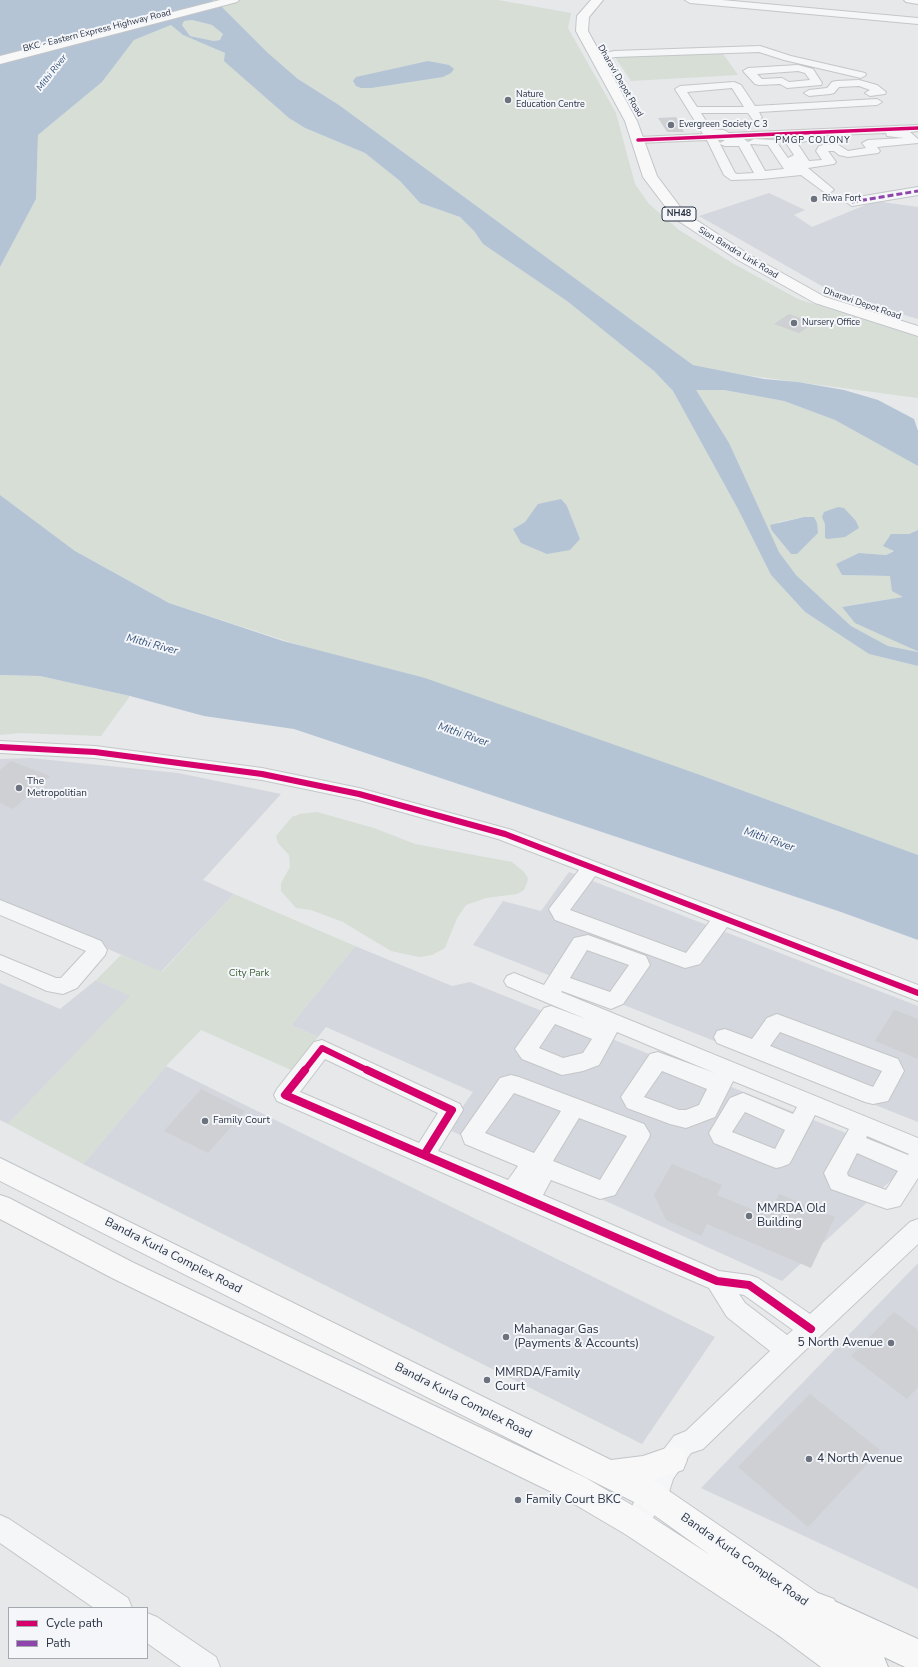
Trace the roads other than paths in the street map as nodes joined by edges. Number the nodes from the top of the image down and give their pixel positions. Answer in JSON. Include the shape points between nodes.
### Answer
{"nodes":[{"id":1,"x":217,"y":0,"type":"edge"},
{"id":2,"x":233,"y":0,"type":"edge"},
{"id":3,"x":597,"y":0,"type":"edge"},
{"id":4,"x":607,"y":0,"type":"edge"},
{"id":5,"x":690,"y":0,"type":"edge"},
{"id":6,"x":910,"y":0,"type":"edge"},
{"id":7,"x":918,"y":1,"type":"edge"},
{"id":8,"x":918,"y":20,"type":"edge"},
{"id":9,"x":659,"y":39,"type":"dead end"},
{"id":10,"x":667,"y":51,"type":"junction"},
{"id":11,"x":0,"y":55,"type":"edge"},
{"id":12,"x":602,"y":58,"type":"junction"},
{"id":13,"x":0,"y":60,"type":"edge"},
{"id":14,"x":672,"y":87,"type":"dead end"},
{"id":15,"x":868,"y":89,"type":"junction"},
{"id":16,"x":717,"y":95,"type":"dead end"},
{"id":17,"x":682,"y":98,"type":"junction"},
{"id":18,"x":816,"y":103,"type":"junction"},
{"id":19,"x":784,"y":107,"type":"junction"},
{"id":20,"x":764,"y":109,"type":"junction"},
{"id":21,"x":752,"y":110,"type":"junction"},
{"id":22,"x":850,"y":116,"type":"dead end"},
{"id":23,"x":697,"y":118,"type":"junction"},
{"id":24,"x":719,"y":118,"type":"dead end"},
{"id":25,"x":804,"y":118,"type":"dead end"},
{"id":26,"x":895,"y":124,"type":"junction"},
{"id":27,"x":914,"y":125,"type":"edge"},
{"id":28,"x":773,"y":130,"type":"junction"},
{"id":29,"x":839,"y":132,"type":"junction"},
{"id":30,"x":859,"y":133,"type":"junction"},
{"id":31,"x":709,"y":139,"type":"junction"},
{"id":32,"x":644,"y":140,"type":"junction"},
{"id":33,"x":743,"y":142,"type":"junction"},
{"id":34,"x":869,"y":144,"type":"junction"},
{"id":35,"x":861,"y":160,"type":"dead end"},
{"id":36,"x":802,"y":170,"type":"junction"},
{"id":37,"x":725,"y":174,"type":"dead end"},
{"id":38,"x":762,"y":176,"type":"junction"},
{"id":39,"x":828,"y":190,"type":"dead end"},
{"id":40,"x":918,"y":191,"type":"edge"},
{"id":41,"x":852,"y":202,"type":"dead end"},
{"id":42,"x":918,"y":322,"type":"edge"},
{"id":43,"x":918,"y":331,"type":"edge"},
{"id":44,"x":0,"y":746,"type":"edge"},
{"id":45,"x":588,"y":871,"type":"junction"},
{"id":46,"x":0,"y":907,"type":"edge"},
{"id":47,"x":721,"y":921,"type":"junction"},
{"id":48,"x":0,"y":962,"type":"edge"},
{"id":49,"x":514,"y":981,"type":"dead end"},
{"id":50,"x":918,"y":993,"type":"edge"},
{"id":51,"x":725,"y":1037,"type":"dead end"},
{"id":52,"x":763,"y":1052,"type":"junction"},
{"id":53,"x":756,"y":1081,"type":"junction"},
{"id":54,"x":858,"y":1089,"type":"junction"},
{"id":55,"x":810,"y":1103,"type":"junction"},
{"id":56,"x":575,"y":1106,"type":"junction"},
{"id":57,"x":798,"y":1126,"type":"dead end"},
{"id":58,"x":853,"y":1128,"type":"junction"},
{"id":59,"x":424,"y":1155,"type":"junction"},
{"id":60,"x":916,"y":1158,"type":"edge"},
{"id":61,"x":538,"y":1166,"type":"junction"},
{"id":62,"x":0,"y":1169,"type":"edge"},
{"id":63,"x":521,"y":1195,"type":"junction"},
{"id":64,"x":0,"y":1206,"type":"edge"},
{"id":65,"x":918,"y":1229,"type":"edge"},
{"id":66,"x":717,"y":1281,"type":"junction"},
{"id":67,"x":811,"y":1329,"type":"junction"},
{"id":68,"x":788,"y":1350,"type":"junction"},
{"id":69,"x":608,"y":1474,"type":"junction"},
{"id":70,"x":661,"y":1480,"type":"junction"},
{"id":71,"x":636,"y":1524,"type":"junction"},
{"id":72,"x":0,"y":1528,"type":"edge"},
{"id":73,"x":117,"y":1607,"type":"edge"},
{"id":74,"x":800,"y":1615,"type":"junction"},
{"id":75,"x":148,"y":1629,"type":"edge"},
{"id":76,"x":918,"y":1640,"type":"edge"},
{"id":77,"x":918,"y":1656,"type":"edge"},
{"id":78,"x":206,"y":1667,"type":"edge"},
{"id":79,"x":849,"y":1667,"type":"edge"},
{"id":80,"x":872,"y":1667,"type":"edge"}],
"edges":[{"from":1,"to":11,"type":"main road","name":"BKC - Eastern Express Highway Road"},
{"from":2,"to":13,"type":"main road","name":"BKC - Eastern Express Highway Road"},
{"from":3,"to":12,"type":"main road","name":"Sion Bandra Link Road","number":"NH48","via":[[583,16],[581,23],[582,31]]},
{"from":4,"to":12,"type":"main road","name":"Dharavi Depot Road","via":[[593,14],[590,26]]},
{"from":5,"to":8,"type":"street"},
{"from":6,"to":7,"type":"main road"},
{"from":9,"to":10,"type":"street"},
{"from":10,"to":12,"type":"street","via":[[614,54]]},
{"from":10,"to":15,"type":"street","via":[[760,49]]},
{"from":12,"to":32,"type":"main road","name":"Sion Bandra Link Road","number":"NH48","via":[[631,121]]},
{"from":14,"to":17,"type":"street"},
{"from":15,"to":18,"type":"street"},
{"from":15,"to":18,"type":"street","via":[[859,83],[835,85]]},
{"from":15,"to":22,"type":"street","via":[[884,110],[869,115]]},
{"from":16,"to":17,"type":"street"},
{"from":17,"to":21,"type":"street","via":[[680,89],[734,86]]},
{"from":17,"to":23,"type":"street"},
{"from":18,"to":18,"type":"street","via":[[790,75],[778,76],[782,81],[758,82],[748,71],[797,68],[809,71],[818,82]]},
{"from":18,"to":19,"type":"street"},
{"from":18,"to":20,"type":"street","via":[[750,88]]},
{"from":18,"to":26,"type":"street","via":[[845,127]]},
{"from":18,"to":28,"type":"street","via":[[826,128]]},
{"from":18,"to":29,"type":"street"},
{"from":19,"to":20,"type":"street"},
{"from":19,"to":25,"type":"street"},
{"from":20,"to":21,"type":"street"},
{"from":20,"to":28,"type":"street"},
{"from":21,"to":23,"type":"street"},
{"from":21,"to":28,"type":"street"},
{"from":23,"to":24,"type":"street"},
{"from":23,"to":28,"type":"street","via":[[710,133]]},
{"from":23,"to":31,"type":"street"},
{"from":26,"to":27,"type":"street"},
{"from":26,"to":30,"type":"street"},
{"from":28,"to":29,"type":"street"},
{"from":28,"to":31,"type":"street"},
{"from":28,"to":36,"type":"street"},
{"from":29,"to":30,"type":"street"},
{"from":30,"to":34,"type":"street"},
{"from":30,"to":34,"type":"street","via":[[904,133],[914,140]]},
{"from":30,"to":36,"type":"street","via":[[790,140]]},
{"from":31,"to":32,"type":"street"},
{"from":31,"to":33,"type":"street"},
{"from":31,"to":37,"type":"street"},
{"from":31,"to":38,"type":"street","via":[[732,176]]},
{"from":32,"to":42,"type":"main road","name":"Dharavi Depot Road","via":[[673,196],[691,215],[777,268],[825,293]]},
{"from":32,"to":43,"type":"main road","name":"Sion Bandra Link Road","number":"NH48","via":[[650,177],[664,198],[688,223],[820,300]]},
{"from":33,"to":36,"type":"street","via":[[770,141]]},
{"from":33,"to":38,"type":"street"},
{"from":34,"to":36,"type":"street","via":[[874,151],[848,154],[837,147],[823,148],[822,151],[830,162]]},
{"from":35,"to":36,"type":"street","via":[[843,166]]},
{"from":36,"to":38,"type":"street"},
{"from":36,"to":39,"type":"street"},
{"from":40,"to":41,"type":"street"},
{"from":44,"to":45,"type":"street","via":[[95,752],[269,776],[359,794],[505,834]]},
{"from":45,"to":47,"type":"street"},
{"from":45,"to":47,"type":"street","via":[[559,909],[562,915],[688,961],[693,959]]},
{"from":46,"to":48,"type":"street","via":[[94,946],[97,950],[70,983],[63,986],[54,986]]},
{"from":47,"to":50,"type":"street"},
{"from":49,"to":53,"type":"street","via":[[553,988],[608,1028],[724,1077]]},
{"from":51,"to":52,"type":"street"},
{"from":52,"to":53,"type":"street"},
{"from":52,"to":54,"type":"street"},
{"from":52,"to":54,"type":"street","via":[[776,1022],[893,1068],[880,1095],[873,1096]]},
{"from":53,"to":55,"type":"street"},
{"from":54,"to":58,"type":"street"},
{"from":55,"to":57,"type":"street"},
{"from":55,"to":58,"type":"street"},
{"from":56,"to":61,"type":"street"},
{"from":56,"to":61,"type":"street","via":[[636,1130],[638,1138],[607,1188],[603,1190]]},
{"from":56,"to":61,"type":"street","via":[[516,1083],[508,1084],[472,1134],[473,1138]]},
{"from":58,"to":60,"type":"street"},
{"from":58,"to":60,"type":"street","via":[[835,1173],[839,1182],[887,1200],[892,1199]]},
{"from":59,"to":59,"type":"street","via":[[452,1110],[322,1048],[284,1095]]},
{"from":59,"to":63,"type":"street"},
{"from":61,"to":63,"type":"street"},
{"from":62,"to":69,"type":"main road","name":"Bandra Kurla Complex Road"},
{"from":63,"to":66,"type":"street"},
{"from":64,"to":71,"type":"main road","name":"Bandra Kurla Complex Road","via":[[122,1270],[574,1488]]},
{"from":65,"to":67,"type":"street"},
{"from":66,"to":67,"type":"street","via":[[749,1285]]},
{"from":66,"to":68,"type":"street","via":[[736,1310]]},
{"from":67,"to":68,"type":"street"},
{"from":68,"to":70,"type":"street","via":[[694,1441],[683,1444]]},
{"from":69,"to":70,"type":"main road","name":"Bandra Kurla Complex Road"},
{"from":69,"to":70,"type":"main road","via":[[643,1470]]},
{"from":70,"to":71,"type":"street"},
{"from":70,"to":74,"type":"main road","name":"Bandra Kurla Complex Road"},
{"from":71,"to":74,"type":"main road","name":"Bandra Kurla Complex Road"},
{"from":72,"to":73,"type":"street"},
{"from":74,"to":76,"type":"main road","name":"Bandra Kurla Complex Road"},
{"from":74,"to":77,"type":"main road"},
{"from":74,"to":79,"type":"main road","name":"Bandra Kurla Complex Road"},
{"from":74,"to":80,"type":"main road"},
{"from":75,"to":78,"type":"street"}]}
